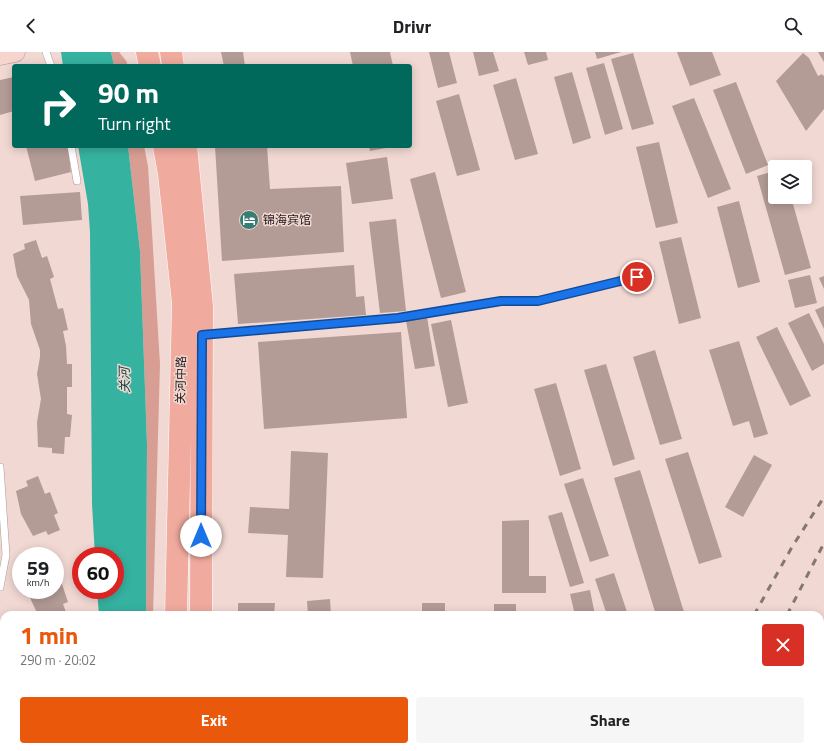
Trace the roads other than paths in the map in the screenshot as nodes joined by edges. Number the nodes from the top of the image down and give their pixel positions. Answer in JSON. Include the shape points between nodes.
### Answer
{"nodes":[{"id":1,"x":15,"y":52,"type":"edge"},
{"id":2,"x":46,"y":52,"type":"edge"},
{"id":3,"x":147,"y":52,"type":"edge"},
{"id":4,"x":171,"y":52,"type":"edge"},
{"id":5,"x":0,"y":55,"type":"edge"},
{"id":6,"x":50,"y":64,"type":"edge"},
{"id":7,"x":150,"y":64,"type":"edge"},
{"id":8,"x":174,"y":64,"type":"edge"},
{"id":9,"x":71,"y":148,"type":"edge"},
{"id":10,"x":164,"y":148,"type":"edge"},
{"id":11,"x":186,"y":148,"type":"edge"},
{"id":12,"x":77,"y":181,"type":"dead end"},
{"id":13,"x":651,"y":274,"type":"dead end"},
{"id":14,"x":202,"y":342,"type":"junction"},
{"id":15,"x":0,"y":467,"type":"edge"},
{"id":16,"x":0,"y":587,"type":"edge"},
{"id":17,"x":176,"y":611,"type":"edge"},
{"id":18,"x":201,"y":611,"type":"edge"}],
"edges":[{"from":1,"to":5,"type":"main road"},
{"from":2,"to":6,"type":"lane"},
{"from":3,"to":7,"type":"main road"},
{"from":4,"to":8,"type":"main road"},
{"from":9,"to":12,"type":"lane"},
{"from":10,"to":17,"type":"main road","name":"关河中路","via":[[183,303]]},
{"from":11,"to":14,"type":"main road","name":"关河中路","via":[[202,306]]},
{"from":13,"to":14,"type":"lane","via":[[538,301],[501,301],[398,318]]},
{"from":14,"to":18,"type":"main road","name":"关河中路"},
{"from":15,"to":16,"type":"lane","via":[[6,555]]}]}
